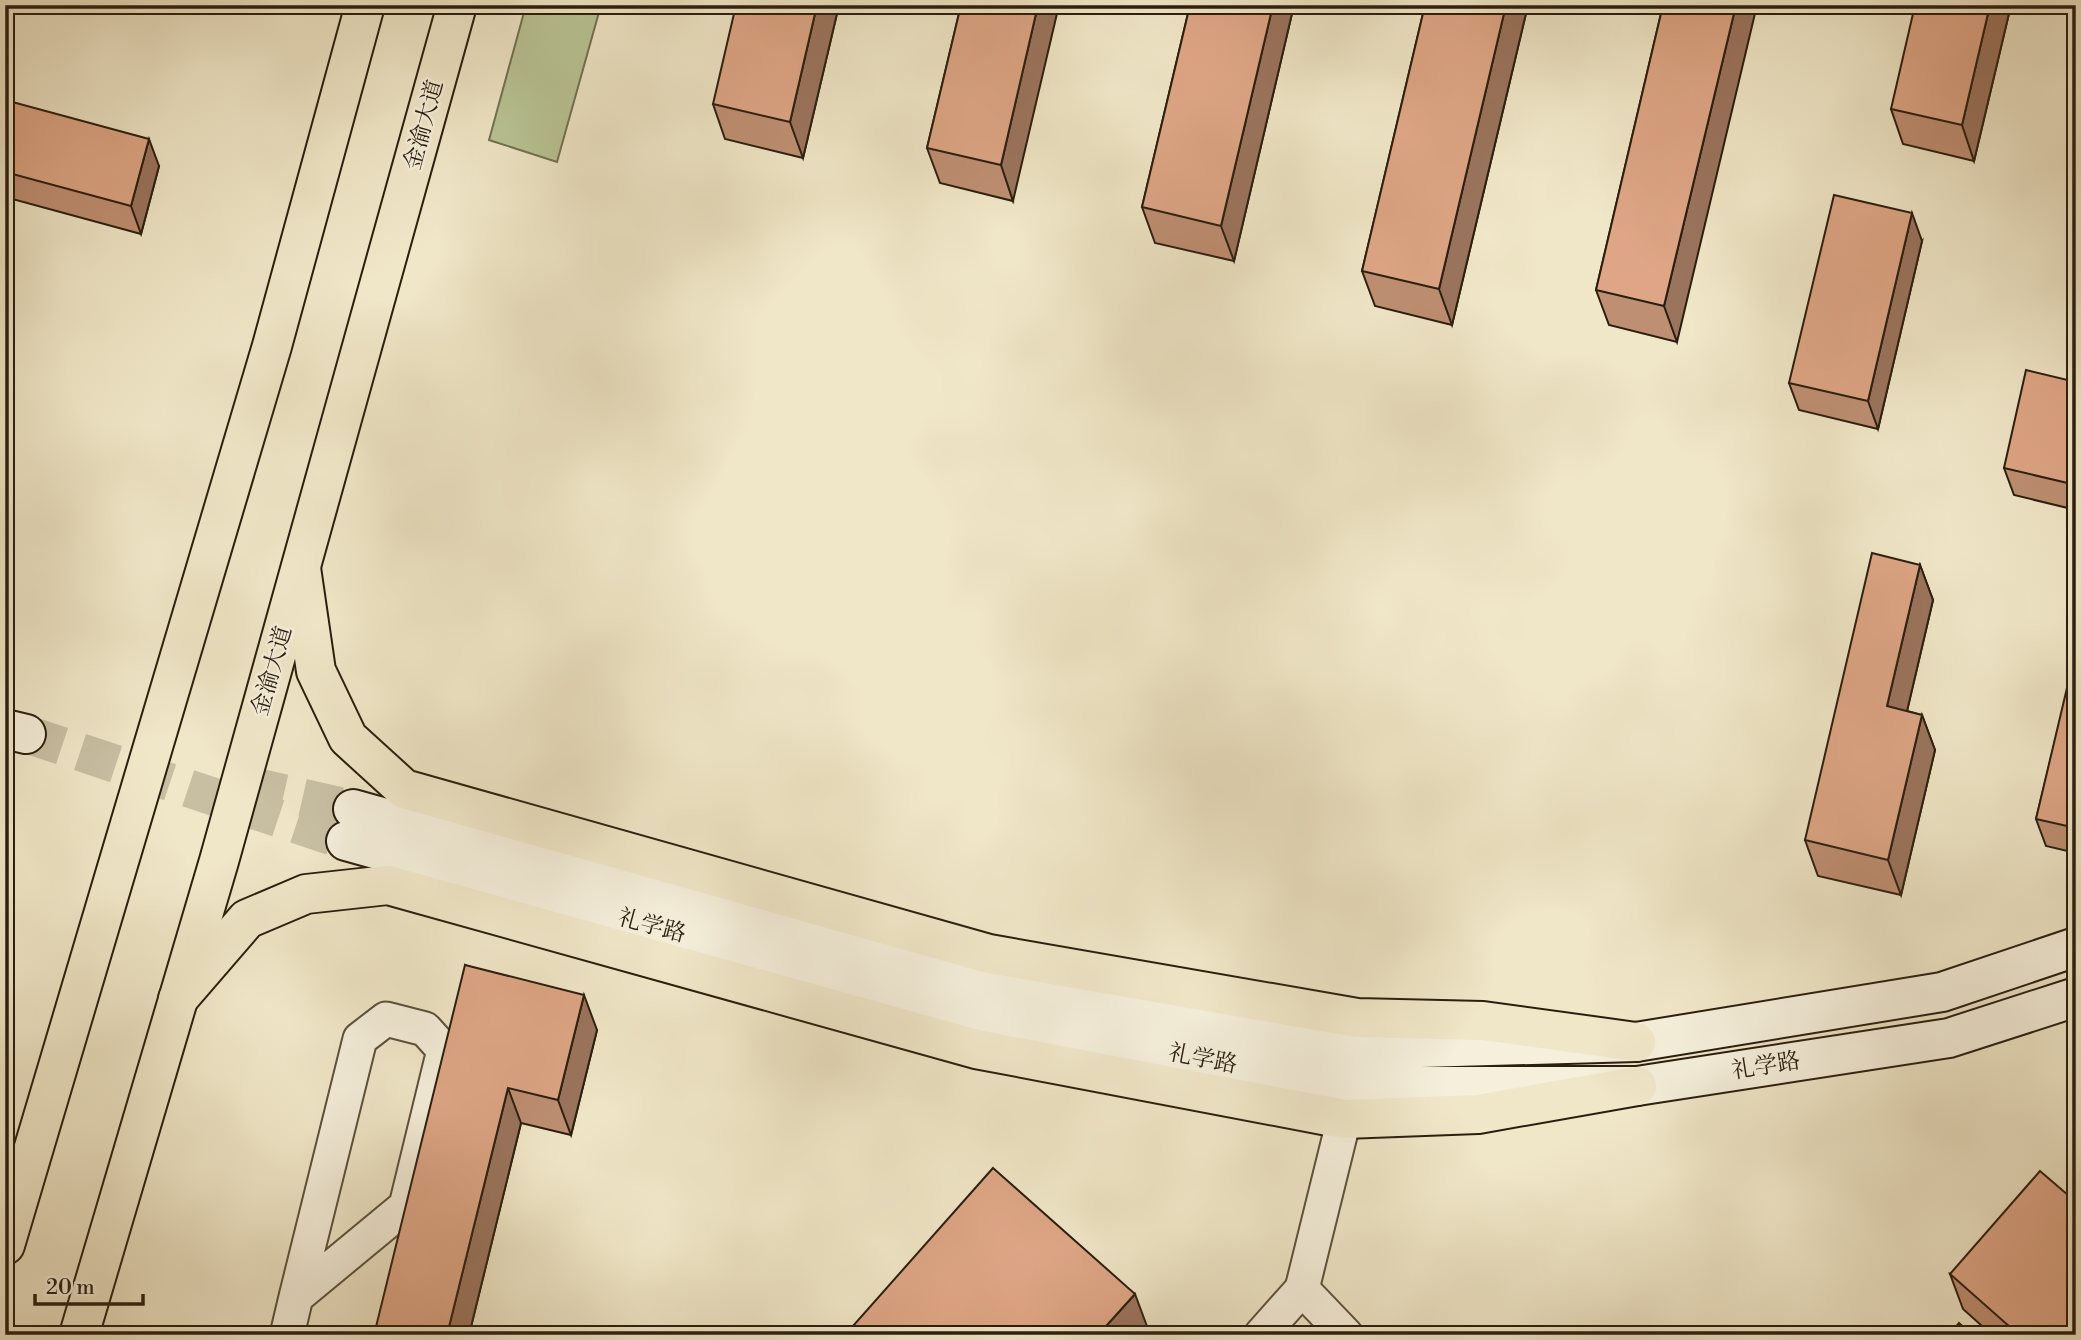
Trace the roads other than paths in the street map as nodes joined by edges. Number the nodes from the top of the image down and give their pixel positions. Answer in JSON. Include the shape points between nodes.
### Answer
{"nodes":[{"id":1,"x":365,"y":5,"type":"edge"},
{"id":2,"x":457,"y":5,"type":"edge"},
{"id":3,"x":301,"y":568,"type":"junction"},
{"id":4,"x":2076,"y":947,"type":"edge"},
{"id":5,"x":2076,"y":997,"type":"edge"},
{"id":6,"x":178,"y":999,"type":"junction"},
{"id":7,"x":1636,"y":1042,"type":"junction"},
{"id":8,"x":1637,"y":1086,"type":"junction"},
{"id":9,"x":1344,"y":1119,"type":"junction"},
{"id":10,"x":5,"y":1245,"type":"edge"},
{"id":11,"x":1302,"y":1289,"type":"junction"},
{"id":12,"x":296,"y":1297,"type":"junction"},
{"id":13,"x":79,"y":1335,"type":"edge"},
{"id":14,"x":287,"y":1335,"type":"edge"},
{"id":15,"x":1261,"y":1335,"type":"edge"},
{"id":16,"x":1346,"y":1335,"type":"edge"}],
"edges":[{"from":1,"to":10,"type":"highway","via":[[272,346]]},
{"from":2,"to":3,"type":"highway","name":"金渝大道"},
{"from":3,"to":6,"type":"highway","name":"金渝大道"},
{"from":3,"to":7,"type":"highway","via":[[316,671],[348,738],[404,789],[989,954],[1357,1018],[1483,1021]]},
{"from":4,"to":7,"type":"main road","name":"礼学路","via":[[1942,992]]},
{"from":5,"to":8,"type":"main road","name":"礼学路","via":[[1949,1038]]},
{"from":6,"to":9,"type":"highway","via":[[247,919],[306,894],[388,885],[976,1049]]},
{"from":6,"to":13,"type":"highway","name":"金渝大道"},
{"from":7,"to":8,"type":"main road","name":"礼学路","via":[[1351,1051],[988,986],[349,825],[1009,1023],[1346,1086]]},
{"from":8,"to":9,"type":"highway","via":[[1478,1114]]},
{"from":9,"to":11,"type":"street"},
{"from":11,"to":15,"type":"street"},
{"from":11,"to":16,"type":"street"},
{"from":12,"to":12,"type":"street","via":[[360,1039],[386,1019],[425,1029],[444,1051],[406,1206]]},
{"from":12,"to":14,"type":"street"}]}
